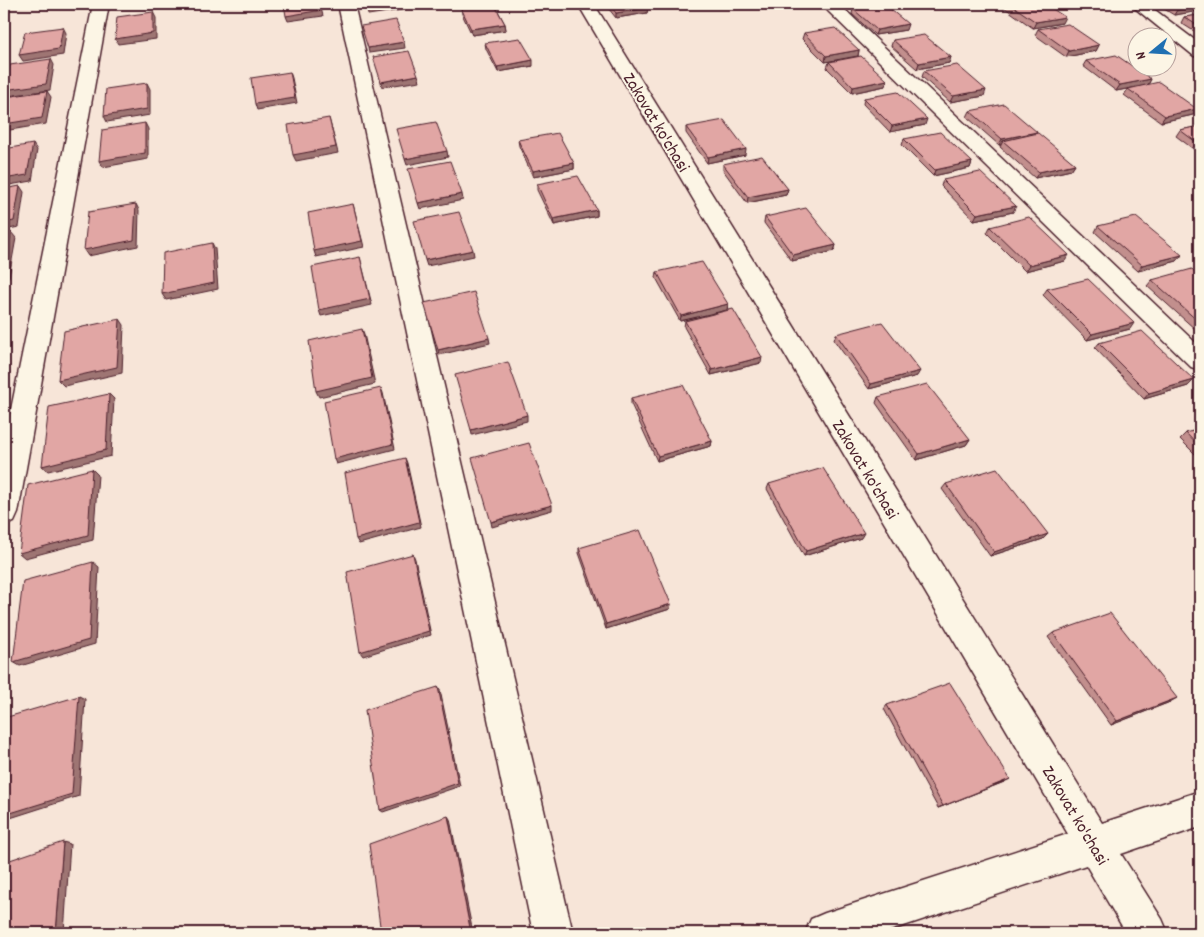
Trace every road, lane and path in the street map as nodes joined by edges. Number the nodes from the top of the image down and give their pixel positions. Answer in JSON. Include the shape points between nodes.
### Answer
{"nodes":[{"id":1,"x":101,"y":4,"type":"edge"},
{"id":2,"x":346,"y":4,"type":"edge"},
{"id":3,"x":586,"y":4,"type":"edge"},
{"id":4,"x":1138,"y":4,"type":"edge"},
{"id":5,"x":834,"y":8,"type":"dead end"},
{"id":6,"x":1200,"y":52,"type":"edge"},
{"id":7,"x":1200,"y":361,"type":"edge"},
{"id":8,"x":4,"y":514,"type":"edge"},
{"id":9,"x":1200,"y":809,"type":"edge"},
{"id":10,"x":1094,"y":846,"type":"junction"},
{"id":11,"x":553,"y":933,"type":"edge"},
{"id":12,"x":825,"y":933,"type":"edge"},
{"id":13,"x":1148,"y":933,"type":"edge"}],
"edges":[{"from":1,"to":8,"type":"street"},
{"from":2,"to":11,"type":"street"},
{"from":3,"to":10,"type":"street","name":"Zakovat ko'chasi"},
{"from":4,"to":6,"type":"street"},
{"from":5,"to":7,"type":"street"},
{"from":9,"to":10,"type":"street"},
{"from":10,"to":12,"type":"street"},
{"from":10,"to":13,"type":"street","name":"Zakovat ko'chasi"}]}
